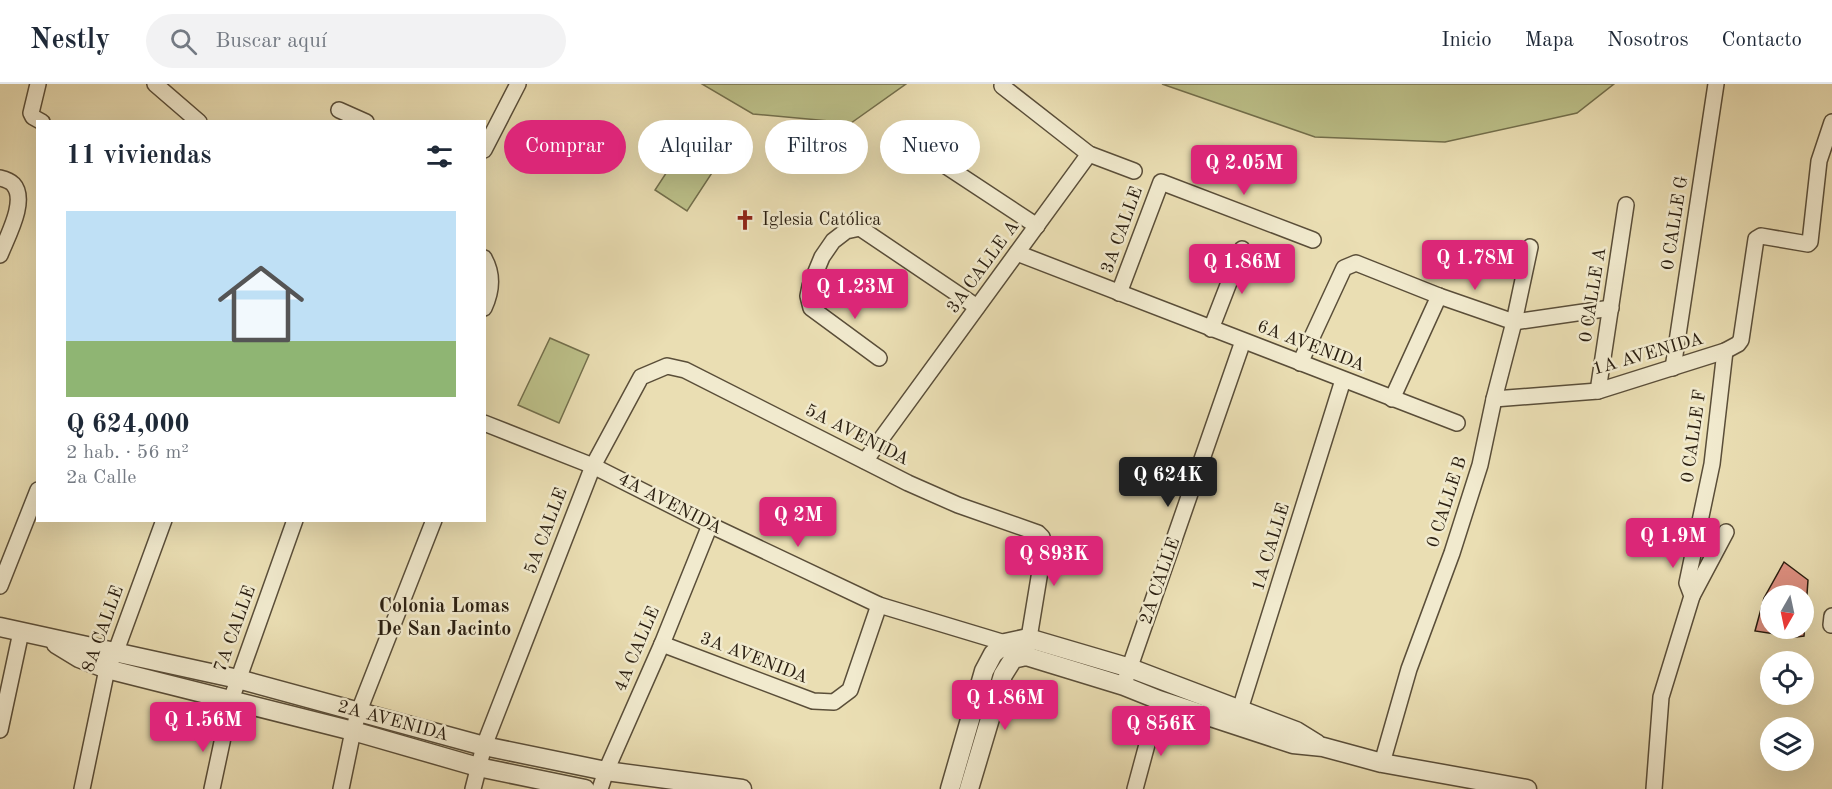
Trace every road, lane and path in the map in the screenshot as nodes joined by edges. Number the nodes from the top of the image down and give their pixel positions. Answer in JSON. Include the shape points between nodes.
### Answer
{"nodes":[{"id":1,"x":38,"y":84,"type":"edge"},
{"id":2,"x":155,"y":84,"type":"edge"},
{"id":3,"x":1716,"y":84,"type":"edge"},
{"id":4,"x":1002,"y":86,"type":"dead end"},
{"id":5,"x":516,"y":89,"type":"edge"},
{"id":6,"x":339,"y":110,"type":"dead end"},
{"id":7,"x":37,"y":117,"type":"edge"},
{"id":8,"x":197,"y":120,"type":"edge"},
{"id":9,"x":362,"y":120,"type":"edge"},
{"id":10,"x":1832,"y":122,"type":"edge"},
{"id":11,"x":486,"y":146,"type":"edge"},
{"id":12,"x":1089,"y":154,"type":"junction"},
{"id":13,"x":1134,"y":171,"type":"dead end"},
{"id":14,"x":958,"y":174,"type":"edge"},
{"id":15,"x":0,"y":178,"type":"edge"},
{"id":16,"x":1626,"y":205,"type":"dead end"},
{"id":17,"x":1037,"y":226,"type":"junction"},
{"id":18,"x":1313,"y":240,"type":"dead end"},
{"id":19,"x":1530,"y":247,"type":"dead end"},
{"id":20,"x":1242,"y":249,"type":"dead end"},
{"id":21,"x":1017,"y":253,"type":"junction"},
{"id":22,"x":0,"y":255,"type":"edge"},
{"id":23,"x":486,"y":262,"type":"edge"},
{"id":24,"x":1119,"y":293,"type":"junction"},
{"id":25,"x":1439,"y":296,"type":"junction"},
{"id":26,"x":486,"y":304,"type":"edge"},
{"id":27,"x":977,"y":307,"type":"junction"},
{"id":28,"x":1611,"y":308,"type":"junction"},
{"id":29,"x":1514,"y":322,"type":"junction"},
{"id":30,"x":1211,"y":329,"type":"junction"},
{"id":31,"x":1243,"y":341,"type":"junction"},
{"id":32,"x":1732,"y":347,"type":"junction"},
{"id":33,"x":879,"y":358,"type":"dead end"},
{"id":34,"x":1300,"y":363,"type":"junction"},
{"id":35,"x":1673,"y":368,"type":"junction"},
{"id":36,"x":656,"y":370,"type":"joint"},
{"id":37,"x":1343,"y":380,"type":"junction"},
{"id":38,"x":1598,"y":391,"type":"junction"},
{"id":39,"x":1392,"y":399,"type":"junction"},
{"id":40,"x":1494,"y":399,"type":"junction"},
{"id":41,"x":1457,"y":423,"type":"dead end"},
{"id":42,"x":486,"y":424,"type":"edge"},
{"id":43,"x":865,"y":461,"type":"junction"},
{"id":44,"x":593,"y":466,"type":"junction"},
{"id":45,"x":36,"y":495,"type":"edge"},
{"id":46,"x":163,"y":522,"type":"edge"},
{"id":47,"x":294,"y":522,"type":"edge"},
{"id":48,"x":433,"y":522,"type":"edge"},
{"id":49,"x":710,"y":525,"type":"junction"},
{"id":50,"x":1726,"y":532,"type":"dead end"},
{"id":51,"x":0,"y":585,"type":"edge"},
{"id":52,"x":1692,"y":596,"type":"junction"},
{"id":53,"x":879,"y":605,"type":"junction"},
{"id":54,"x":0,"y":627,"type":"edge"},
{"id":55,"x":21,"y":632,"type":"junction"},
{"id":56,"x":47,"y":638,"type":"junction"},
{"id":57,"x":1005,"y":643,"type":"junction"},
{"id":58,"x":662,"y":644,"type":"junction"},
{"id":59,"x":116,"y":651,"type":"junction"},
{"id":60,"x":1025,"y":652,"type":"junction"},
{"id":61,"x":1130,"y":668,"type":"junction"},
{"id":62,"x":107,"y":669,"type":"junction"},
{"id":63,"x":238,"y":679,"type":"junction"},
{"id":64,"x":1124,"y":686,"type":"junction"},
{"id":65,"x":231,"y":700,"type":"junction"},
{"id":66,"x":1160,"y":700,"type":"junction"},
{"id":67,"x":359,"y":711,"type":"junction"},
{"id":68,"x":1237,"y":717,"type":"junction"},
{"id":69,"x":0,"y":730,"type":"edge"},
{"id":70,"x":353,"y":731,"type":"junction"},
{"id":71,"x":484,"y":746,"type":"junction"},
{"id":72,"x":1382,"y":763,"type":"junction"},
{"id":73,"x":478,"y":767,"type":"junction"},
{"id":74,"x":606,"y":771,"type":"junction"},
{"id":75,"x":82,"y":789,"type":"edge"},
{"id":76,"x":212,"y":789,"type":"edge"},
{"id":77,"x":341,"y":789,"type":"edge"},
{"id":78,"x":473,"y":789,"type":"edge"},
{"id":79,"x":585,"y":789,"type":"edge"},
{"id":80,"x":600,"y":789,"type":"edge"},
{"id":81,"x":742,"y":789,"type":"edge"},
{"id":82,"x":950,"y":789,"type":"edge"},
{"id":83,"x":969,"y":789,"type":"edge"},
{"id":84,"x":1135,"y":789,"type":"edge"},
{"id":85,"x":1527,"y":789,"type":"edge"},
{"id":86,"x":1654,"y":789,"type":"edge"}],
"edges":[{"from":1,"to":7,"type":"street"},
{"from":2,"to":8,"type":"street"},
{"from":3,"to":35,"type":"street","name":"0 CALLE G"},
{"from":4,"to":12,"type":"street"},
{"from":5,"to":11,"type":"street"},
{"from":6,"to":9,"type":"street"},
{"from":10,"to":32,"type":"street","name":"0 CALLE F","via":[[1819,161],[1810,242],[1761,236],[1756,239],[1741,340]]},
{"from":12,"to":13,"type":"street"},
{"from":12,"to":17,"type":"street","name":"3A CALLE A"},
{"from":14,"to":17,"type":"street"},
{"from":15,"to":22,"type":"street","via":[[12,183],[19,195]]},
{"from":16,"to":28,"type":"street","name":"0 CALLE A"},
{"from":17,"to":21,"type":"street","name":"3A CALLE A"},
{"from":18,"to":24,"type":"street","name":"3A CALLE","via":[[1163,182]]},
{"from":19,"to":29,"type":"street","name":"0 CALLE B"},
{"from":20,"to":30,"type":"street"},
{"from":21,"to":24,"type":"street","name":"6A AVENIDA"},
{"from":21,"to":27,"type":"street","name":"3A CALLE A"},
{"from":23,"to":26,"type":"street","via":[[490,269]]},
{"from":24,"to":30,"type":"street","name":"6A AVENIDA"},
{"from":25,"to":29,"type":"street"},
{"from":25,"to":34,"type":"street","via":[[1350,264],[1344,268]]},
{"from":25,"to":39,"type":"street"},
{"from":27,"to":33,"type":"street","via":[[860,228],[846,231],[833,241],[812,276],[808,296],[811,308]]},
{"from":27,"to":43,"type":"street","name":"3A CALLE A"},
{"from":28,"to":29,"type":"street"},
{"from":28,"to":38,"type":"street","name":"0 CALLE A"},
{"from":29,"to":40,"type":"street","name":"0 CALLE B"},
{"from":30,"to":31,"type":"street","name":"6A AVENIDA"},
{"from":31,"to":34,"type":"street","name":"6A AVENIDA"},
{"from":31,"to":61,"type":"street","name":"2A CALLE"},
{"from":32,"to":35,"type":"street","name":"1A AVENIDA"},
{"from":32,"to":52,"type":"street","name":"0 CALLE F","via":[[1687,583]]},
{"from":34,"to":37,"type":"street","name":"6A AVENIDA"},
{"from":35,"to":38,"type":"street","name":"1A AVENIDA"},
{"from":36,"to":43,"type":"street","name":"5A AVENIDA","via":[[667,366],[685,370]]},
{"from":36,"to":44,"type":"street","name":"5A CALLE","via":[[641,377]]},
{"from":37,"to":39,"type":"street","name":"6A AVENIDA"},
{"from":37,"to":68,"type":"street","name":"1A CALLE"},
{"from":38,"to":40,"type":"street","name":"1A AVENIDA"},
{"from":39,"to":41,"type":"street","name":"6A AVENIDA"},
{"from":40,"to":72,"type":"street","name":"0 CALLE B","via":[[1480,465],[1409,669]]},
{"from":42,"to":44,"type":"street","name":"4A AVENIDA"},
{"from":43,"to":60,"type":"street","name":"5A AVENIDA","via":[[958,505],[1038,532],[1044,547]]},
{"from":44,"to":49,"type":"street","name":"4A AVENIDA"},
{"from":44,"to":71,"type":"street","name":"5A CALLE"},
{"from":45,"to":51,"type":"street"},
{"from":46,"to":59,"type":"street","name":"8A CALLE"},
{"from":47,"to":63,"type":"street","name":"7A CALLE"},
{"from":48,"to":67,"type":"street"},
{"from":49,"to":53,"type":"street","name":"4A AVENIDA"},
{"from":49,"to":58,"type":"street","name":"4A CALLE"},
{"from":50,"to":52,"type":"street","name":"0 CALLE F"},
{"from":52,"to":86,"type":"street","name":"0 CALLE F","via":[[1661,697]]},
{"from":53,"to":57,"type":"street","name":"4A AVENIDA"},
{"from":53,"to":58,"type":"street","name":"3A AVENIDA","via":[[850,690],[834,702],[813,701]]},
{"from":54,"to":55,"type":"street","name":"2A AVENIDA"},
{"from":55,"to":56,"type":"street","name":"2A AVENIDA"},
{"from":55,"to":69,"type":"street"},
{"from":56,"to":59,"type":"street","name":"2A AVENIDA"},
{"from":56,"to":62,"type":"street","name":"2A AVENIDA","via":[[79,658]]},
{"from":57,"to":60,"type":"street"},
{"from":57,"to":82,"type":"street","via":[[984,671]]},
{"from":58,"to":74,"type":"street","name":"4A CALLE"},
{"from":59,"to":62,"type":"street","name":"8A CALLE"},
{"from":59,"to":63,"type":"street","name":"2A AVENIDA"},
{"from":60,"to":61,"type":"street"},
{"from":60,"to":64,"type":"street"},
{"from":60,"to":83,"type":"street","via":[[1003,675]]},
{"from":61,"to":64,"type":"street","name":"2A CALLE"},
{"from":61,"to":68,"type":"street"},
{"from":62,"to":65,"type":"street","name":"2A AVENIDA"},
{"from":62,"to":75,"type":"street","name":"8A CALLE"},
{"from":63,"to":65,"type":"street","name":"7A CALLE"},
{"from":63,"to":67,"type":"street","name":"2A AVENIDA"},
{"from":64,"to":66,"type":"street"},
{"from":65,"to":70,"type":"street","name":"2A AVENIDA"},
{"from":65,"to":76,"type":"street","name":"7A CALLE"},
{"from":66,"to":68,"type":"street"},
{"from":66,"to":84,"type":"street"},
{"from":67,"to":70,"type":"street"},
{"from":67,"to":71,"type":"street","name":"2A AVENIDA"},
{"from":68,"to":72,"type":"street","via":[[1293,744],[1323,747]]},
{"from":70,"to":73,"type":"street","name":"2A AVENIDA"},
{"from":70,"to":77,"type":"street"},
{"from":71,"to":73,"type":"street","name":"5A CALLE"},
{"from":71,"to":74,"type":"street","name":"2A AVENIDA"},
{"from":72,"to":85,"type":"street"},
{"from":73,"to":78,"type":"street","name":"5A CALLE"},
{"from":73,"to":79,"type":"street","name":"2A AVENIDA"},
{"from":74,"to":80,"type":"street","name":"4A CALLE"},
{"from":74,"to":81,"type":"street","name":"2A AVENIDA"}]}
